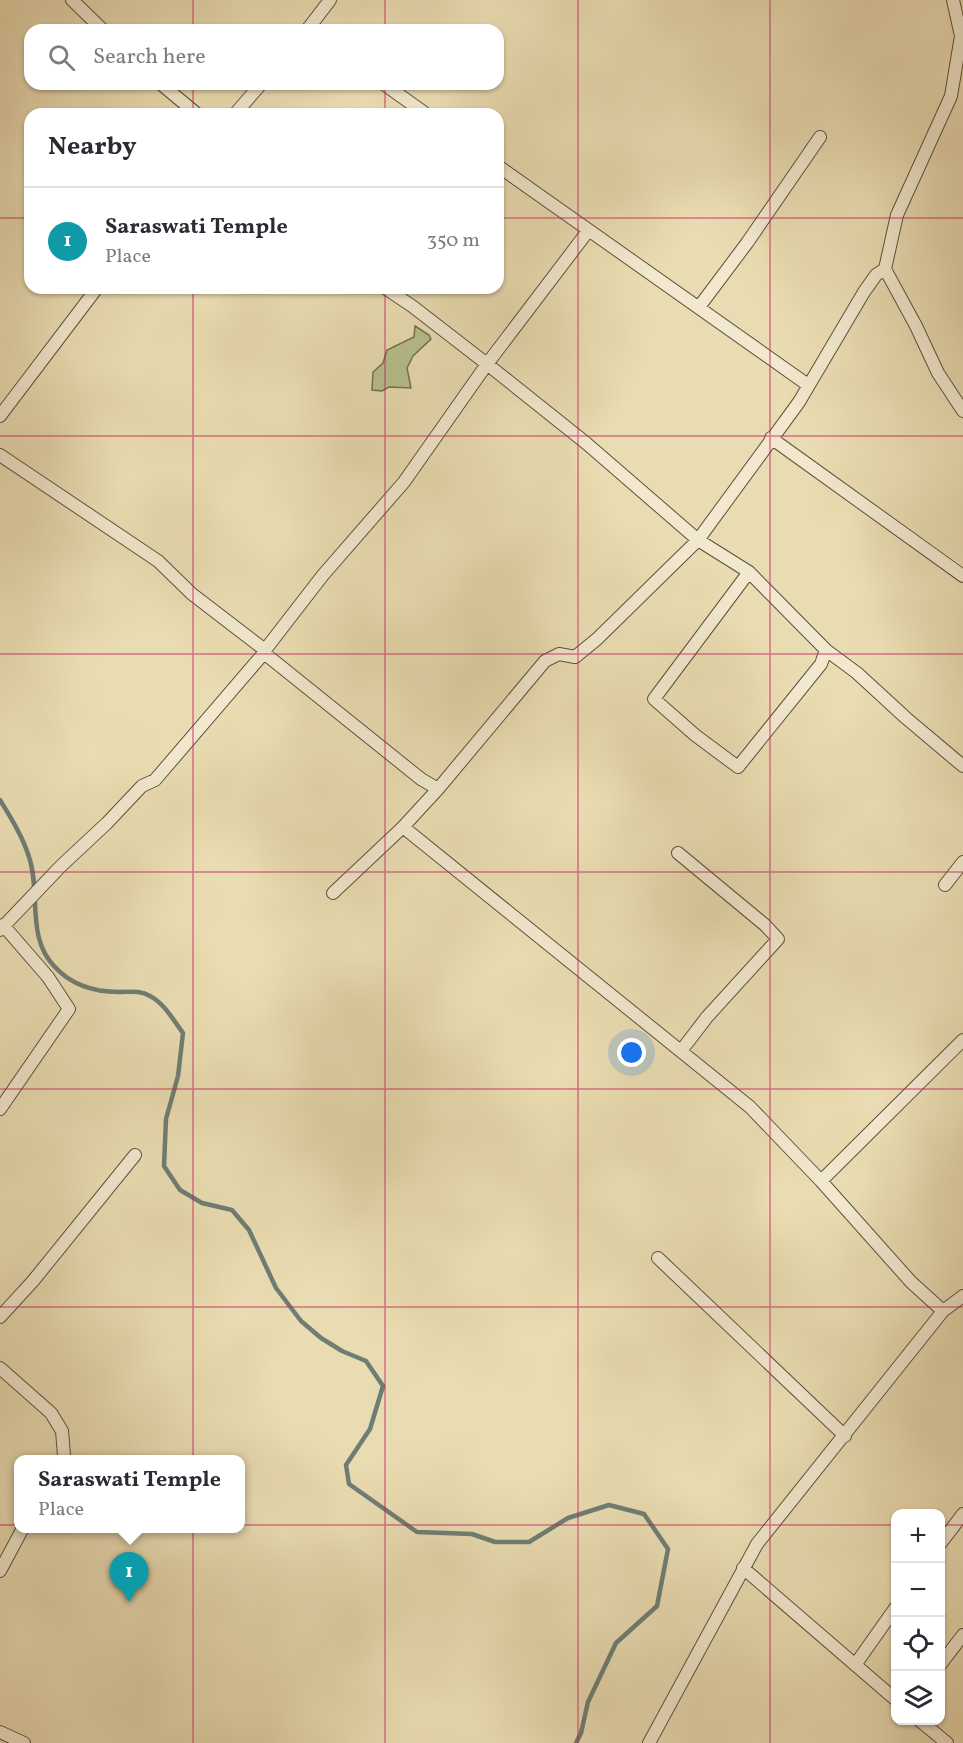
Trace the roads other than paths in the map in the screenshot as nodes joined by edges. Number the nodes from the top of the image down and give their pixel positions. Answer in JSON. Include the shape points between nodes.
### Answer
{"nodes":[{"id":1,"x":72,"y":0,"type":"edge"},
{"id":2,"x":330,"y":0,"type":"edge"},
{"id":3,"x":953,"y":0,"type":"edge"},
{"id":4,"x":97,"y":24,"type":"edge"},
{"id":5,"x":312,"y":24,"type":"edge"},
{"id":6,"x":168,"y":90,"type":"edge"},
{"id":7,"x":256,"y":90,"type":"edge"},
{"id":8,"x":392,"y":90,"type":"edge"},
{"id":9,"x":190,"y":108,"type":"edge"},
{"id":10,"x":241,"y":108,"type":"edge"},
{"id":11,"x":418,"y":108,"type":"edge"},
{"id":12,"x":820,"y":137,"type":"dead end"},
{"id":13,"x":504,"y":170,"type":"edge"},
{"id":14,"x":588,"y":231,"type":"junction"},
{"id":15,"x":885,"y":269,"type":"junction"},
{"id":16,"x":92,"y":294,"type":"edge"},
{"id":17,"x":394,"y":294,"type":"edge"},
{"id":18,"x":699,"y":307,"type":"junction"},
{"id":19,"x":487,"y":364,"type":"junction"},
{"id":20,"x":808,"y":385,"type":"junction"},
{"id":21,"x":963,"y":411,"type":"edge"},
{"id":22,"x":0,"y":416,"type":"edge"},
{"id":23,"x":771,"y":438,"type":"junction"},
{"id":24,"x":0,"y":455,"type":"edge"},
{"id":25,"x":698,"y":540,"type":"junction"},
{"id":26,"x":749,"y":572,"type":"junction"},
{"id":27,"x":963,"y":576,"type":"edge"},
{"id":28,"x":826,"y":650,"type":"junction"},
{"id":29,"x":264,"y":651,"type":"junction"},
{"id":30,"x":963,"y":766,"type":"edge"},
{"id":31,"x":438,"y":789,"type":"junction"},
{"id":32,"x":403,"y":827,"type":"junction"},
{"id":33,"x":678,"y":853,"type":"dead end"},
{"id":34,"x":963,"y":862,"type":"edge"},
{"id":35,"x":945,"y":885,"type":"dead end"},
{"id":36,"x":333,"y":893,"type":"dead end"},
{"id":37,"x":2,"y":928,"type":"edge"},
{"id":38,"x":963,"y":1040,"type":"edge"},
{"id":39,"x":681,"y":1051,"type":"junction"},
{"id":40,"x":0,"y":1109,"type":"edge"},
{"id":41,"x":135,"y":1155,"type":"dead end"},
{"id":42,"x":820,"y":1181,"type":"junction"},
{"id":43,"x":658,"y":1258,"type":"dead end"},
{"id":44,"x":963,"y":1296,"type":"edge"},
{"id":45,"x":943,"y":1311,"type":"junction"},
{"id":46,"x":0,"y":1317,"type":"edge"},
{"id":47,"x":0,"y":1368,"type":"edge"},
{"id":48,"x":845,"y":1436,"type":"junction"},
{"id":49,"x":64,"y":1455,"type":"edge"},
{"id":50,"x":963,"y":1514,"type":"edge"},
{"id":51,"x":20,"y":1533,"type":"edge"},
{"id":52,"x":945,"y":1537,"type":"edge"},
{"id":53,"x":743,"y":1568,"type":"junction"},
{"id":54,"x":0,"y":1571,"type":"edge"},
{"id":55,"x":891,"y":1614,"type":"edge"},
{"id":56,"x":963,"y":1635,"type":"edge"},
{"id":57,"x":945,"y":1658,"type":"edge"},
{"id":58,"x":855,"y":1665,"type":"junction"},
{"id":59,"x":891,"y":1696,"type":"edge"},
{"id":60,"x":925,"y":1725,"type":"edge"},
{"id":61,"x":0,"y":1732,"type":"edge"},
{"id":62,"x":24,"y":1743,"type":"edge"},
{"id":63,"x":649,"y":1743,"type":"edge"},
{"id":64,"x":947,"y":1743,"type":"edge"}],
"edges":[{"from":1,"to":4,"type":"street"},
{"from":2,"to":5,"type":"street"},
{"from":3,"to":15,"type":"street","via":[[961,36],[951,96],[897,215]]},
{"from":6,"to":9,"type":"street"},
{"from":7,"to":10,"type":"street"},
{"from":8,"to":11,"type":"street"},
{"from":12,"to":18,"type":"street"},
{"from":13,"to":14,"type":"street"},
{"from":14,"to":18,"type":"street"},
{"from":14,"to":19,"type":"street"},
{"from":15,"to":20,"type":"street","via":[[864,291]]},
{"from":15,"to":21,"type":"street","via":[[938,373]]},
{"from":16,"to":22,"type":"street"},
{"from":17,"to":19,"type":"street"},
{"from":18,"to":20,"type":"street"},
{"from":19,"to":25,"type":"street"},
{"from":19,"to":29,"type":"street","via":[[404,482],[323,575]]},
{"from":20,"to":23,"type":"street"},
{"from":23,"to":25,"type":"street"},
{"from":23,"to":27,"type":"street"},
{"from":24,"to":29,"type":"street","via":[[158,561],[192,594]]},
{"from":25,"to":26,"type":"street"},
{"from":25,"to":31,"type":"street","via":[[575,657],[559,654],[545,661]]},
{"from":26,"to":28,"type":"street"},
{"from":26,"to":28,"type":"street","via":[[654,699],[738,767],[821,664]]},
{"from":28,"to":30,"type":"street"},
{"from":29,"to":31,"type":"street"},
{"from":29,"to":37,"type":"street","via":[[155,780],[142,786]]},
{"from":31,"to":32,"type":"street"},
{"from":32,"to":36,"type":"street"},
{"from":32,"to":39,"type":"street"},
{"from":33,"to":39,"type":"street","via":[[777,939]]},
{"from":34,"to":35,"type":"street"},
{"from":37,"to":40,"type":"street","via":[[48,978],[69,1009]]},
{"from":38,"to":42,"type":"street"},
{"from":39,"to":42,"type":"street","via":[[750,1107]]},
{"from":41,"to":46,"type":"street"},
{"from":42,"to":45,"type":"street","via":[[911,1282]]},
{"from":43,"to":48,"type":"street"},
{"from":44,"to":45,"type":"street"},
{"from":45,"to":48,"type":"street"},
{"from":47,"to":49,"type":"street","via":[[51,1413],[62,1431]]},
{"from":48,"to":53,"type":"street","via":[[757,1544]]},
{"from":50,"to":52,"type":"street"},
{"from":51,"to":54,"type":"street"},
{"from":53,"to":58,"type":"street"},
{"from":53,"to":63,"type":"street"},
{"from":55,"to":58,"type":"street"},
{"from":56,"to":57,"type":"street"},
{"from":58,"to":59,"type":"street"},
{"from":60,"to":64,"type":"street"},
{"from":61,"to":62,"type":"street"}]}
